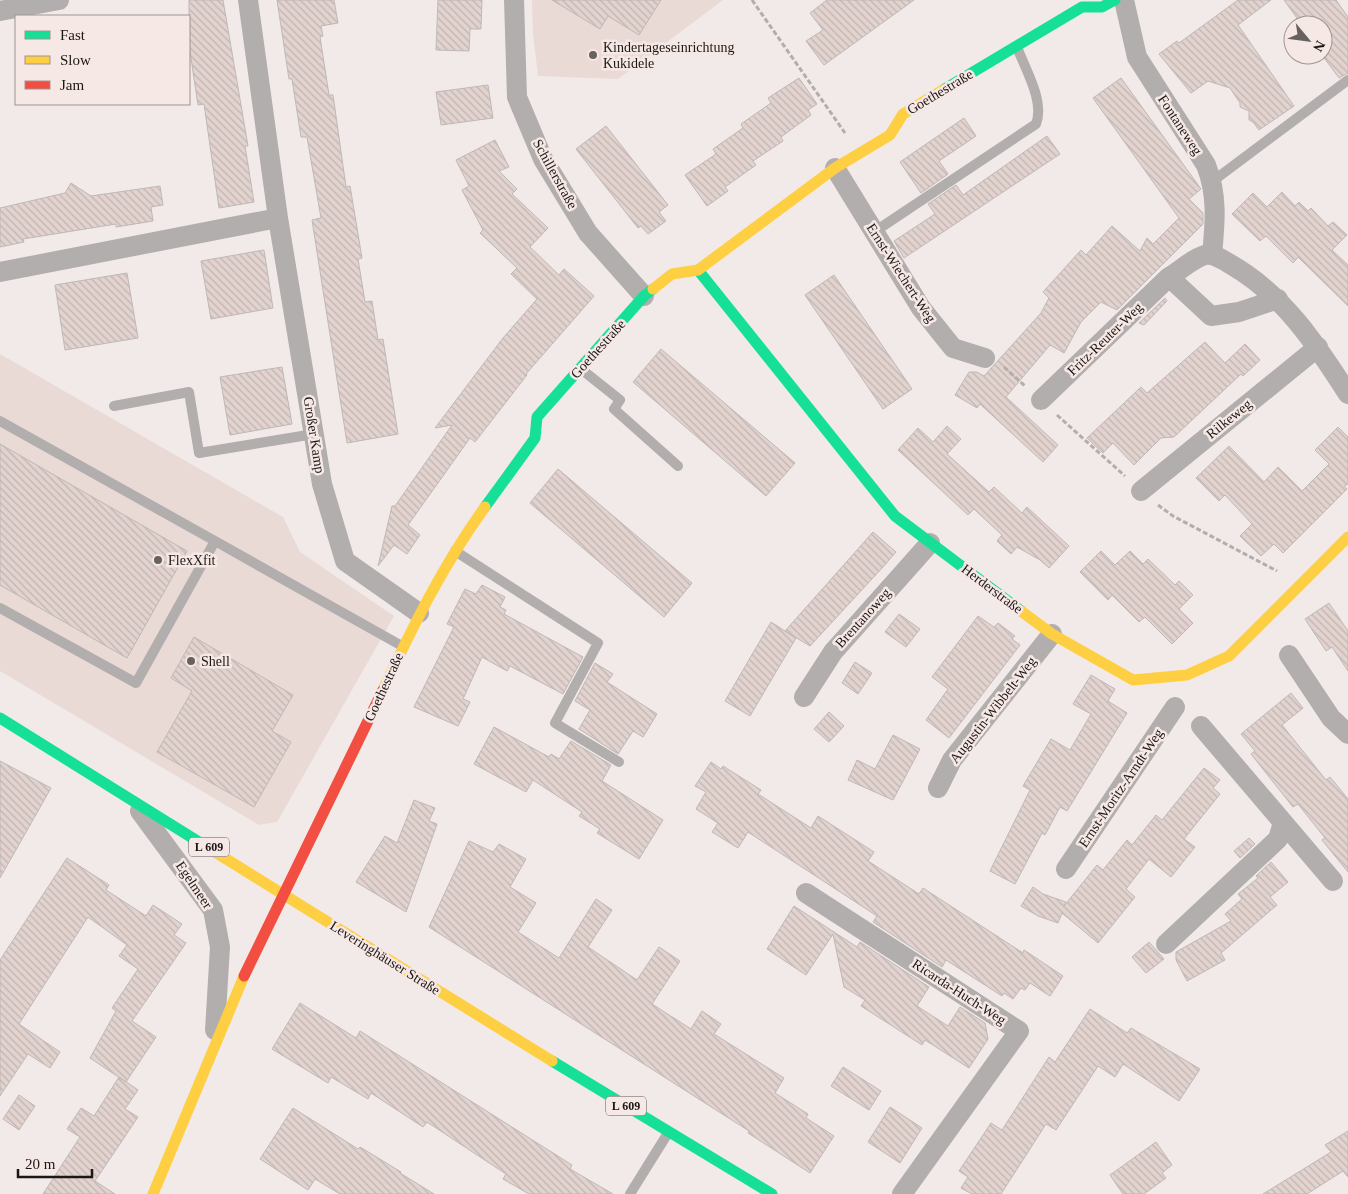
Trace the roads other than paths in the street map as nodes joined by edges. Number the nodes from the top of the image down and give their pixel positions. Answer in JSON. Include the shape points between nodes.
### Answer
{"nodes":[{"id":1,"x":59,"y":0,"type":"edge"},
{"id":2,"x":248,"y":0,"type":"edge"},
{"id":3,"x":514,"y":0,"type":"edge"},
{"id":4,"x":1115,"y":0,"type":"edge"},
{"id":5,"x":1124,"y":0,"type":"edge"},
{"id":6,"x":0,"y":11,"type":"edge"},
{"id":7,"x":1017,"y":46,"type":"junction"},
{"id":8,"x":1348,"y":80,"type":"edge"},
{"id":9,"x":835,"y":168,"type":"junction"},
{"id":10,"x":1213,"y":182,"type":"junction"},
{"id":11,"x":278,"y":218,"type":"junction"},
{"id":12,"x":874,"y":232,"type":"junction"},
{"id":13,"x":1212,"y":255,"type":"junction"},
{"id":14,"x":698,"y":270,"type":"junction"},
{"id":15,"x":0,"y":272,"type":"edge"},
{"id":16,"x":1169,"y":277,"type":"junction"},
{"id":17,"x":644,"y":296,"type":"junction"},
{"id":18,"x":1278,"y":299,"type":"junction"},
{"id":19,"x":1318,"y":347,"type":"junction"},
{"id":20,"x":985,"y":358,"type":"dead end"},
{"id":21,"x":580,"y":368,"type":"junction"},
{"id":22,"x":1348,"y":394,"type":"edge"},
{"id":23,"x":1041,"y":400,"type":"dead end"},
{"id":24,"x":114,"y":406,"type":"dead end"},
{"id":25,"x":0,"y":421,"type":"edge"},
{"id":26,"x":314,"y":434,"type":"junction"},
{"id":27,"x":678,"y":466,"type":"dead end"},
{"id":28,"x":1141,"y":491,"type":"dead end"},
{"id":29,"x":1348,"y":537,"type":"edge"},
{"id":30,"x":215,"y":541,"type":"junction"},
{"id":31,"x":930,"y":544,"type":"junction"},
{"id":32,"x":454,"y":550,"type":"junction"},
{"id":33,"x":0,"y":608,"type":"edge"},
{"id":34,"x":418,"y":613,"type":"junction"},
{"id":35,"x":1052,"y":634,"type":"junction"},
{"id":36,"x":402,"y":647,"type":"junction"},
{"id":37,"x":1289,"y":655,"type":"dead end"},
{"id":38,"x":804,"y":697,"type":"dead end"},
{"id":39,"x":1175,"y":707,"type":"dead end"},
{"id":40,"x":0,"y":718,"type":"edge"},
{"id":41,"x":1201,"y":726,"type":"dead end"},
{"id":42,"x":1348,"y":734,"type":"edge"},
{"id":43,"x":619,"y":762,"type":"dead end"},
{"id":44,"x":938,"y":788,"type":"dead end"},
{"id":45,"x":133,"y":802,"type":"junction"},
{"id":46,"x":1283,"y":823,"type":"junction"},
{"id":47,"x":1066,"y":868,"type":"dead end"},
{"id":48,"x":1333,"y":881,"type":"dead end"},
{"id":49,"x":806,"y":893,"type":"dead end"},
{"id":50,"x":284,"y":894,"type":"junction"},
{"id":51,"x":1166,"y":944,"type":"dead end"},
{"id":52,"x":215,"y":1041,"type":"junction"},
{"id":53,"x":668,"y":1132,"type":"junction"},
{"id":54,"x":153,"y":1194,"type":"edge"},
{"id":55,"x":630,"y":1194,"type":"edge"},
{"id":56,"x":772,"y":1194,"type":"edge"},
{"id":57,"x":902,"y":1194,"type":"edge"}],
"edges":[{"from":1,"to":6,"type":"street"},
{"from":2,"to":11,"type":"street","name":"Großer Kamp"},
{"from":3,"to":17,"type":"street","name":"Schillerstraße","via":[[517,97],[543,159],[588,232]]},
{"from":4,"to":7,"type":"street","name":"Goethestraße","via":[[1102,7],[1082,7]]},
{"from":5,"to":10,"type":"street","name":"Fontaneweg","via":[[1136,57],[1206,165]]},
{"from":7,"to":9,"type":"street","name":"Goethestraße","via":[[903,114],[890,134]]},
{"from":7,"to":12,"type":"lane","via":[[1038,104],[1036,124]]},
{"from":8,"to":10,"type":"lane"},
{"from":9,"to":12,"type":"street","name":"Ernst-Wiechert-Weg"},
{"from":9,"to":14,"type":"street","name":"Goethestraße"},
{"from":10,"to":13,"type":"street","name":"Fontaneweg","via":[[1216,210]]},
{"from":11,"to":15,"type":"street"},
{"from":11,"to":26,"type":"street","name":"Großer Kamp"},
{"from":12,"to":20,"type":"street","name":"Ernst-Wiechert-Weg","via":[[921,308],[953,348]]},
{"from":13,"to":16,"type":"street","name":"Fritz-Reuter-Weg","via":[[1205,255]]},
{"from":13,"to":18,"type":"street","via":[[1242,271]]},
{"from":14,"to":17,"type":"street","name":"Goethestraße","via":[[672,274]]},
{"from":14,"to":31,"type":"street","name":"Herderstraße","via":[[895,516]]},
{"from":16,"to":18,"type":"street","via":[[1211,316],[1238,312]]},
{"from":16,"to":23,"type":"street","name":"Fritz-Reuter-Weg"},
{"from":17,"to":21,"type":"street","name":"Goethestraße"},
{"from":18,"to":19,"type":"street"},
{"from":19,"to":22,"type":"street"},
{"from":19,"to":28,"type":"street","name":"Rilkeweg"},
{"from":21,"to":27,"type":"lane","via":[[620,400],[614,409]]},
{"from":21,"to":32,"type":"street","name":"Goethestraße","via":[[537,418],[536,438]]},
{"from":24,"to":26,"type":"lane","via":[[189,392],[199,453]]},
{"from":25,"to":30,"type":"lane"},
{"from":26,"to":34,"type":"street","name":"Großer Kamp","via":[[322,484],[345,561]]},
{"from":29,"to":35,"type":"street","name":"Herderstraße","via":[[1229,656],[1187,675],[1133,680]]},
{"from":30,"to":33,"type":"lane","via":[[136,683]]},
{"from":30,"to":36,"type":"lane"},
{"from":31,"to":35,"type":"street","name":"Herderstraße"},
{"from":31,"to":38,"type":"street","name":"Brentanoweg","via":[[833,652]]},
{"from":32,"to":34,"type":"street","name":"Goethestraße"},
{"from":32,"to":43,"type":"lane","via":[[598,643],[555,723]]},
{"from":34,"to":36,"type":"street","name":"Goethestraße"},
{"from":35,"to":44,"type":"street","name":"Augustin-Wibbelt-Weg","via":[[952,760]]},
{"from":36,"to":50,"type":"street","name":"Goethestraße"},
{"from":37,"to":42,"type":"street","via":[[1331,718]]},
{"from":39,"to":47,"type":"street","name":"Ernst-Moritz-Arndt-Weg"},
{"from":40,"to":45,"type":"street","name":"Leveringhäuser Straße","number":"L 609"},
{"from":41,"to":46,"type":"street"},
{"from":45,"to":50,"type":"street","name":"Leveringhäuser Straße","number":"L 609"},
{"from":45,"to":52,"type":"street","name":"Egelmeer","via":[[213,910],[220,946]]},
{"from":46,"to":48,"type":"street"},
{"from":46,"to":51,"type":"street","via":[[1278,839]]},
{"from":49,"to":57,"type":"street","name":"Ricarda-Huch-Weg","via":[[1019,1031]]},
{"from":50,"to":52,"type":"street","name":"Egelmeer","via":[[260,939]]},
{"from":50,"to":53,"type":"street","name":"Leveringhäuser Straße","number":"L 609"},
{"from":52,"to":54,"type":"street","name":"Egelmeer"},
{"from":53,"to":55,"type":"lane"},
{"from":53,"to":56,"type":"street","name":"Leveringhäuser Straße","number":"L 609"}]}
